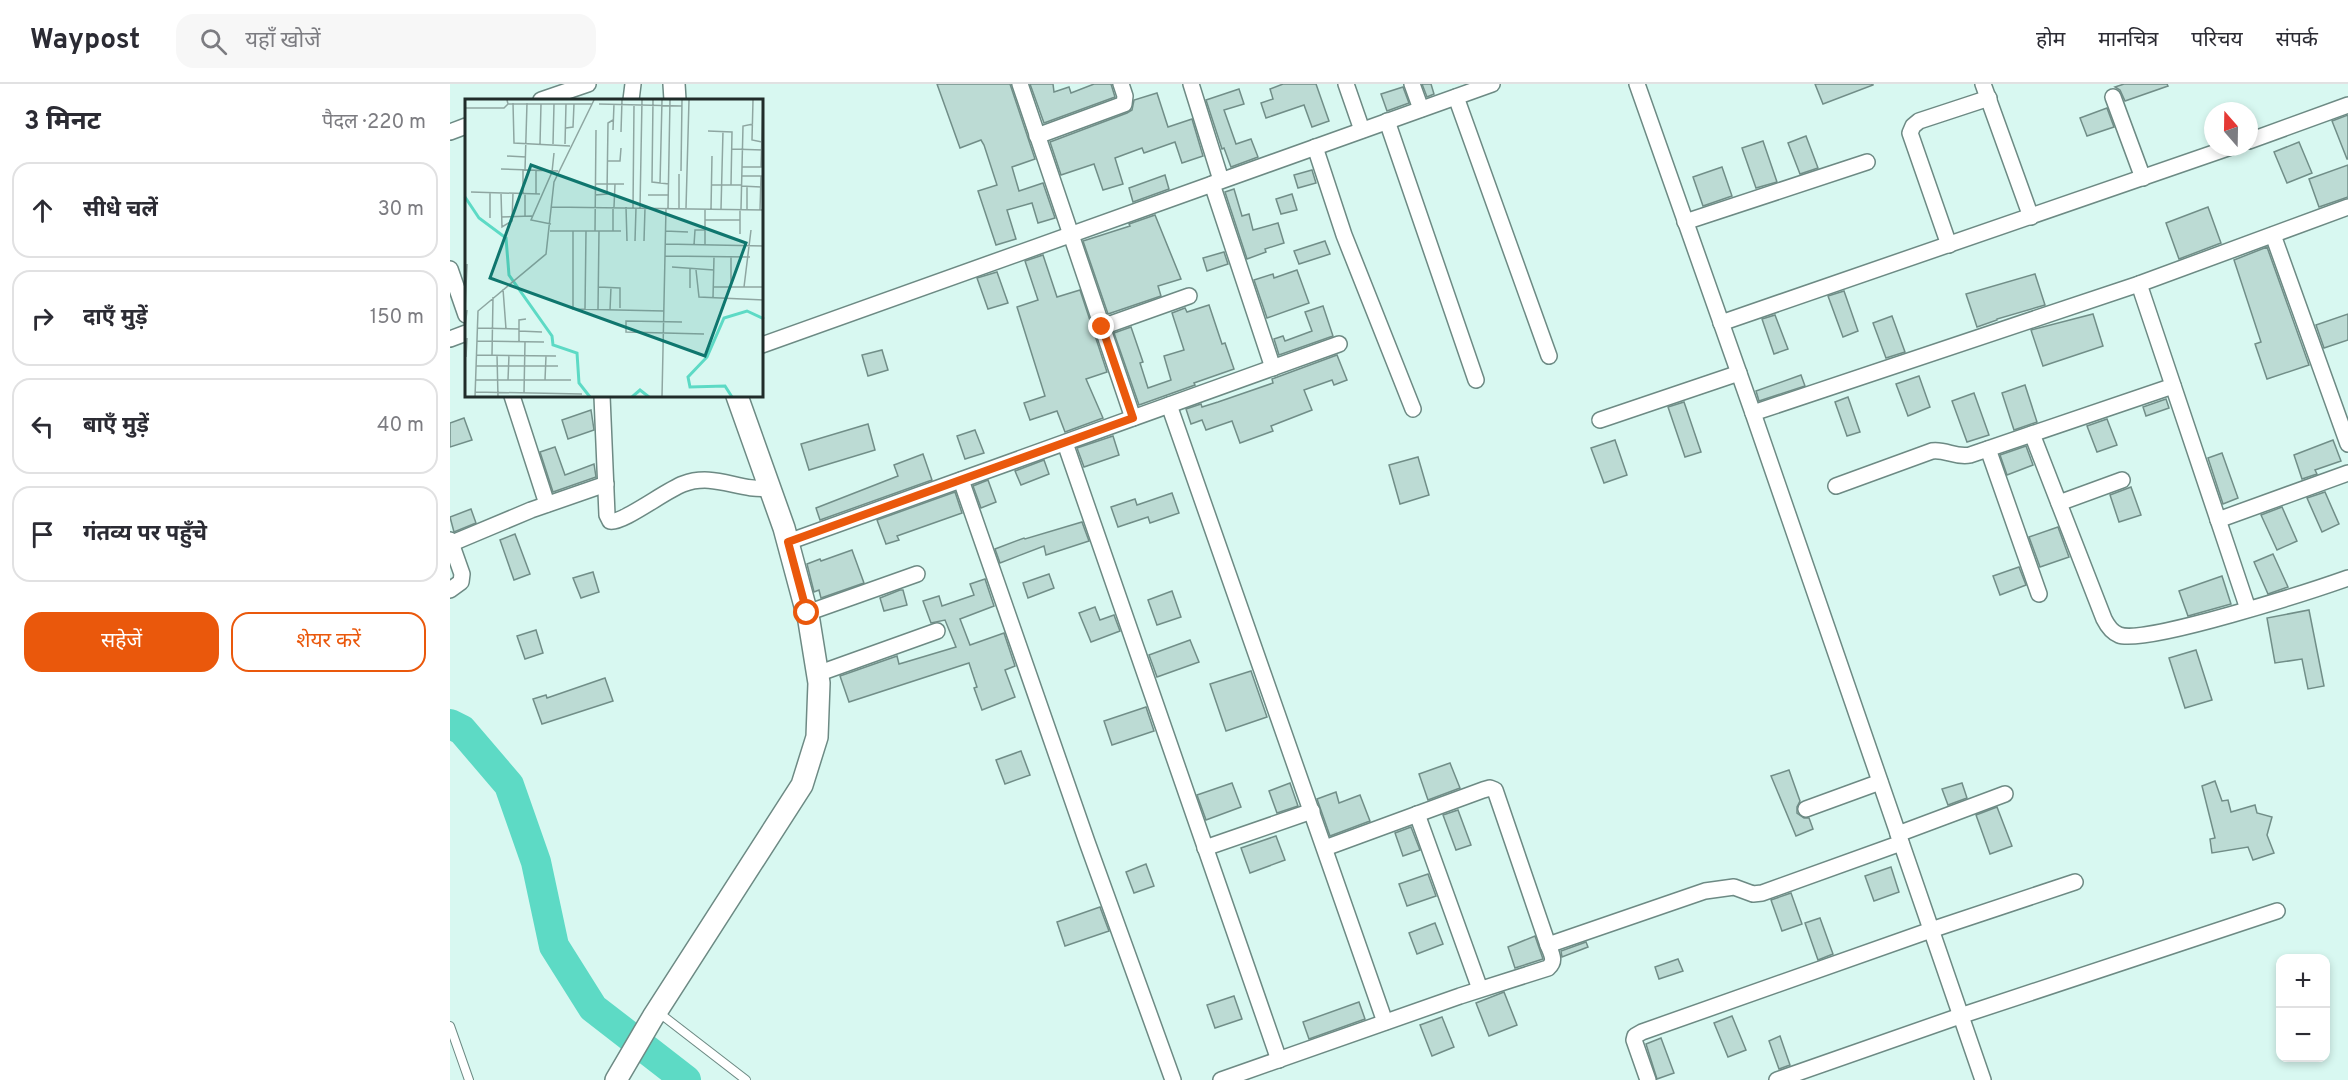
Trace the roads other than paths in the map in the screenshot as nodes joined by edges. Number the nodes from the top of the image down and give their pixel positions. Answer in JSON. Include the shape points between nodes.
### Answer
{"nodes":[{"id":1,"x":588,"y":84,"type":"edge"},
{"id":2,"x":633,"y":84,"type":"edge"},
{"id":3,"x":674,"y":84,"type":"edge"},
{"id":4,"x":1020,"y":84,"type":"edge"},
{"id":5,"x":1121,"y":84,"type":"edge"},
{"id":6,"x":1191,"y":84,"type":"edge"},
{"id":7,"x":1346,"y":84,"type":"edge"},
{"id":8,"x":1412,"y":84,"type":"edge"},
{"id":9,"x":1492,"y":84,"type":"edge"},
{"id":10,"x":1636,"y":84,"type":"edge"},
{"id":11,"x":1986,"y":91,"type":"edge"},
{"id":12,"x":1456,"y":97,"type":"junction"},
{"id":13,"x":2113,"y":97,"type":"dead end"},
{"id":14,"x":544,"y":99,"type":"edge"},
{"id":15,"x":631,"y":99,"type":"edge"},
{"id":16,"x":675,"y":99,"type":"edge"},
{"id":17,"x":2348,"y":105,"type":"edge"},
{"id":18,"x":1420,"y":109,"type":"junction"},
{"id":19,"x":1388,"y":121,"type":"junction"},
{"id":20,"x":465,"y":126,"type":"edge"},
{"id":21,"x":1362,"y":130,"type":"junction"},
{"id":22,"x":450,"y":132,"type":"edge"},
{"id":23,"x":1037,"y":136,"type":"junction"},
{"id":24,"x":2258,"y":138,"type":"edge"},
{"id":25,"x":1315,"y":147,"type":"junction"},
{"id":26,"x":2205,"y":156,"type":"edge"},
{"id":27,"x":1867,"y":162,"type":"dead end"},
{"id":28,"x":2143,"y":178,"type":"junction"},
{"id":29,"x":1216,"y":182,"type":"junction"},
{"id":30,"x":2348,"y":207,"type":"edge"},
{"id":31,"x":2031,"y":217,"type":"junction"},
{"id":32,"x":1685,"y":222,"type":"junction"},
{"id":33,"x":1070,"y":234,"type":"junction"},
{"id":34,"x":2273,"y":235,"type":"junction"},
{"id":35,"x":1948,"y":245,"type":"junction"},
{"id":36,"x":450,"y":269,"type":"edge"},
{"id":37,"x":2139,"y":284,"type":"junction"},
{"id":38,"x":1189,"y":296,"type":"dead end"},
{"id":39,"x":465,"y":312,"type":"edge"},
{"id":40,"x":1721,"y":323,"type":"junction"},
{"id":41,"x":1102,"y":327,"type":"junction"},
{"id":42,"x":465,"y":333,"type":"edge"},
{"id":43,"x":450,"y":339,"type":"edge"},
{"id":44,"x":764,"y":344,"type":"edge"},
{"id":45,"x":1339,"y":344,"type":"dead end"},
{"id":46,"x":1549,"y":356,"type":"dead end"},
{"id":47,"x":1273,"y":368,"type":"junction"},
{"id":48,"x":1739,"y":373,"type":"junction"},
{"id":49,"x":1476,"y":381,"type":"dead end"},
{"id":50,"x":2174,"y":386,"type":"junction"},
{"id":51,"x":513,"y":398,"type":"edge"},
{"id":52,"x":602,"y":398,"type":"edge"},
{"id":53,"x":738,"y":398,"type":"edge"},
{"id":54,"x":1169,"y":405,"type":"junction"},
{"id":55,"x":1413,"y":409,"type":"dead end"},
{"id":56,"x":1753,"y":413,"type":"junction"},
{"id":57,"x":1133,"y":418,"type":"junction"},
{"id":58,"x":1600,"y":420,"type":"dead end"},
{"id":59,"x":2032,"y":434,"type":"junction"},
{"id":60,"x":1065,"y":443,"type":"junction"},
{"id":61,"x":2348,"y":444,"type":"edge"},
{"id":62,"x":1988,"y":449,"type":"junction"},
{"id":63,"x":2348,"y":473,"type":"edge"},
{"id":64,"x":961,"y":480,"type":"junction"},
{"id":65,"x":2122,"y":480,"type":"dead end"},
{"id":66,"x":606,"y":484,"type":"junction"},
{"id":67,"x":1836,"y":486,"type":"dead end"},
{"id":68,"x":770,"y":488,"type":"junction"},
{"id":69,"x":2059,"y":503,"type":"junction"},
{"id":70,"x":547,"y":504,"type":"junction"},
{"id":71,"x":2218,"y":520,"type":"junction"},
{"id":72,"x":450,"y":542,"type":"edge"},
{"id":73,"x":788,"y":542,"type":"junction"},
{"id":74,"x":917,"y":574,"type":"dead end"},
{"id":75,"x":2348,"y":578,"type":"edge"},
{"id":76,"x":450,"y":590,"type":"edge"},
{"id":77,"x":2039,"y":594,"type":"dead end"},
{"id":78,"x":2248,"y":609,"type":"junction"},
{"id":79,"x":807,"y":613,"type":"junction"},
{"id":80,"x":937,"y":631,"type":"dead end"},
{"id":81,"x":817,"y":674,"type":"junction"},
{"id":82,"x":1880,"y":782,"type":"junction"},
{"id":83,"x":2006,"y":794,"type":"dead end"},
{"id":84,"x":1806,"y":809,"type":"dead end"},
{"id":85,"x":1312,"y":811,"type":"junction"},
{"id":86,"x":1417,"y":814,"type":"junction"},
{"id":87,"x":1899,"y":839,"type":"junction"},
{"id":88,"x":1206,"y":848,"type":"junction"},
{"id":89,"x":1325,"y":848,"type":"junction"},
{"id":90,"x":2075,"y":882,"type":"dead end"},
{"id":91,"x":2277,"y":911,"type":"dead end"},
{"id":92,"x":1931,"y":930,"type":"junction"},
{"id":93,"x":1548,"y":945,"type":"junction"},
{"id":94,"x":1480,"y":989,"type":"junction"},
{"id":95,"x":655,"y":1014,"type":"junction"},
{"id":96,"x":1960,"y":1016,"type":"junction"},
{"id":97,"x":1386,"y":1022,"type":"junction"},
{"id":98,"x":450,"y":1026,"type":"edge"},
{"id":99,"x":1279,"y":1060,"type":"junction"},
{"id":100,"x":469,"y":1080,"type":"edge"},
{"id":101,"x":616,"y":1080,"type":"edge"},
{"id":102,"x":746,"y":1080,"type":"edge"},
{"id":103,"x":1173,"y":1080,"type":"edge"},
{"id":104,"x":1221,"y":1080,"type":"edge"},
{"id":105,"x":1648,"y":1080,"type":"edge"},
{"id":106,"x":1777,"y":1080,"type":"edge"},
{"id":107,"x":1983,"y":1080,"type":"edge"}],
"edges":[{"from":1,"to":14,"type":"street"},
{"from":2,"to":15,"type":"street"},
{"from":3,"to":16,"type":"street"},
{"from":4,"to":23,"type":"street"},
{"from":5,"to":23,"type":"street","via":[[1124,104]]},
{"from":6,"to":29,"type":"street"},
{"from":7,"to":21,"type":"street"},
{"from":8,"to":18,"type":"street"},
{"from":9,"to":12,"type":"street"},
{"from":10,"to":32,"type":"street"},
{"from":11,"to":31,"type":"street"},
{"from":11,"to":35,"type":"street","via":[[1919,121],[1910,133]]},
{"from":12,"to":18,"type":"street"},
{"from":12,"to":46,"type":"street"},
{"from":13,"to":28,"type":"street"},
{"from":17,"to":24,"type":"street"},
{"from":18,"to":19,"type":"street"},
{"from":19,"to":21,"type":"street"},
{"from":19,"to":49,"type":"street"},
{"from":20,"to":22,"type":"street"},
{"from":21,"to":25,"type":"street"},
{"from":23,"to":33,"type":"street"},
{"from":25,"to":29,"type":"street"},
{"from":25,"to":55,"type":"street","via":[[1344,235]]},
{"from":26,"to":28,"type":"street"},
{"from":27,"to":32,"type":"street"},
{"from":28,"to":31,"type":"street"},
{"from":29,"to":33,"type":"street"},
{"from":29,"to":47,"type":"street"},
{"from":30,"to":34,"type":"street"},
{"from":31,"to":35,"type":"street"},
{"from":32,"to":40,"type":"street"},
{"from":33,"to":41,"type":"street"},
{"from":33,"to":44,"type":"street"},
{"from":34,"to":37,"type":"street"},
{"from":34,"to":61,"type":"street"},
{"from":35,"to":40,"type":"street"},
{"from":36,"to":39,"type":"street"},
{"from":37,"to":50,"type":"street"},
{"from":37,"to":56,"type":"street"},
{"from":38,"to":41,"type":"street"},
{"from":40,"to":48,"type":"street"},
{"from":41,"to":57,"type":"street"},
{"from":42,"to":43,"type":"street"},
{"from":45,"to":47,"type":"street"},
{"from":47,"to":54,"type":"street"},
{"from":48,"to":56,"type":"street"},
{"from":48,"to":58,"type":"street"},
{"from":50,"to":59,"type":"street"},
{"from":50,"to":71,"type":"street"},
{"from":51,"to":70,"type":"street"},
{"from":52,"to":66,"type":"street"},
{"from":53,"to":68,"type":"street"},
{"from":54,"to":57,"type":"street"},
{"from":54,"to":85,"type":"street"},
{"from":56,"to":82,"type":"street"},
{"from":57,"to":60,"type":"street"},
{"from":59,"to":62,"type":"street"},
{"from":59,"to":69,"type":"street"},
{"from":60,"to":64,"type":"street"},
{"from":60,"to":88,"type":"street"},
{"from":62,"to":67,"type":"street","via":[[1961,457],[1932,451]]},
{"from":62,"to":77,"type":"street"},
{"from":63,"to":71,"type":"street"},
{"from":64,"to":73,"type":"street"},
{"from":64,"to":103,"type":"street"},
{"from":65,"to":69,"type":"street"},
{"from":66,"to":68,"type":"street","via":[[607,515],[615,522],[684,483],[723,480],[757,490]]},
{"from":66,"to":70,"type":"street"},
{"from":68,"to":73,"type":"street"},
{"from":69,"to":78,"type":"street","via":[[2104,619],[2119,636],[2135,637]]},
{"from":70,"to":72,"type":"street"},
{"from":71,"to":78,"type":"street"},
{"from":72,"to":76,"type":"street","via":[[462,574],[461,582]]},
{"from":73,"to":79,"type":"street"},
{"from":74,"to":79,"type":"street"},
{"from":75,"to":78,"type":"street"},
{"from":79,"to":81,"type":"street"},
{"from":80,"to":81,"type":"street"},
{"from":81,"to":95,"type":"street","via":[[817,737],[802,785]]},
{"from":82,"to":84,"type":"street"},
{"from":82,"to":87,"type":"street"},
{"from":83,"to":87,"type":"street"},
{"from":85,"to":88,"type":"street"},
{"from":85,"to":89,"type":"street"},
{"from":86,"to":89,"type":"street"},
{"from":86,"to":93,"type":"street","via":[[1483,790],[1495,790]]},
{"from":86,"to":94,"type":"street"},
{"from":87,"to":92,"type":"street"},
{"from":87,"to":93,"type":"street","via":[[1762,893],[1734,887],[1705,891]]},
{"from":88,"to":99,"type":"street"},
{"from":89,"to":97,"type":"street"},
{"from":90,"to":92,"type":"street"},
{"from":91,"to":96,"type":"street"},
{"from":92,"to":96,"type":"street"},
{"from":92,"to":105,"type":"street","via":[[1635,1036],[1635,1048]]},
{"from":93,"to":94,"type":"street","via":[[1553,960],[1548,968]]},
{"from":94,"to":97,"type":"street"},
{"from":95,"to":101,"type":"street"},
{"from":95,"to":102,"type":"lane"},
{"from":96,"to":106,"type":"street"},
{"from":96,"to":107,"type":"street"},
{"from":97,"to":99,"type":"street"},
{"from":98,"to":100,"type":"lane"},
{"from":99,"to":104,"type":"street"}]}
